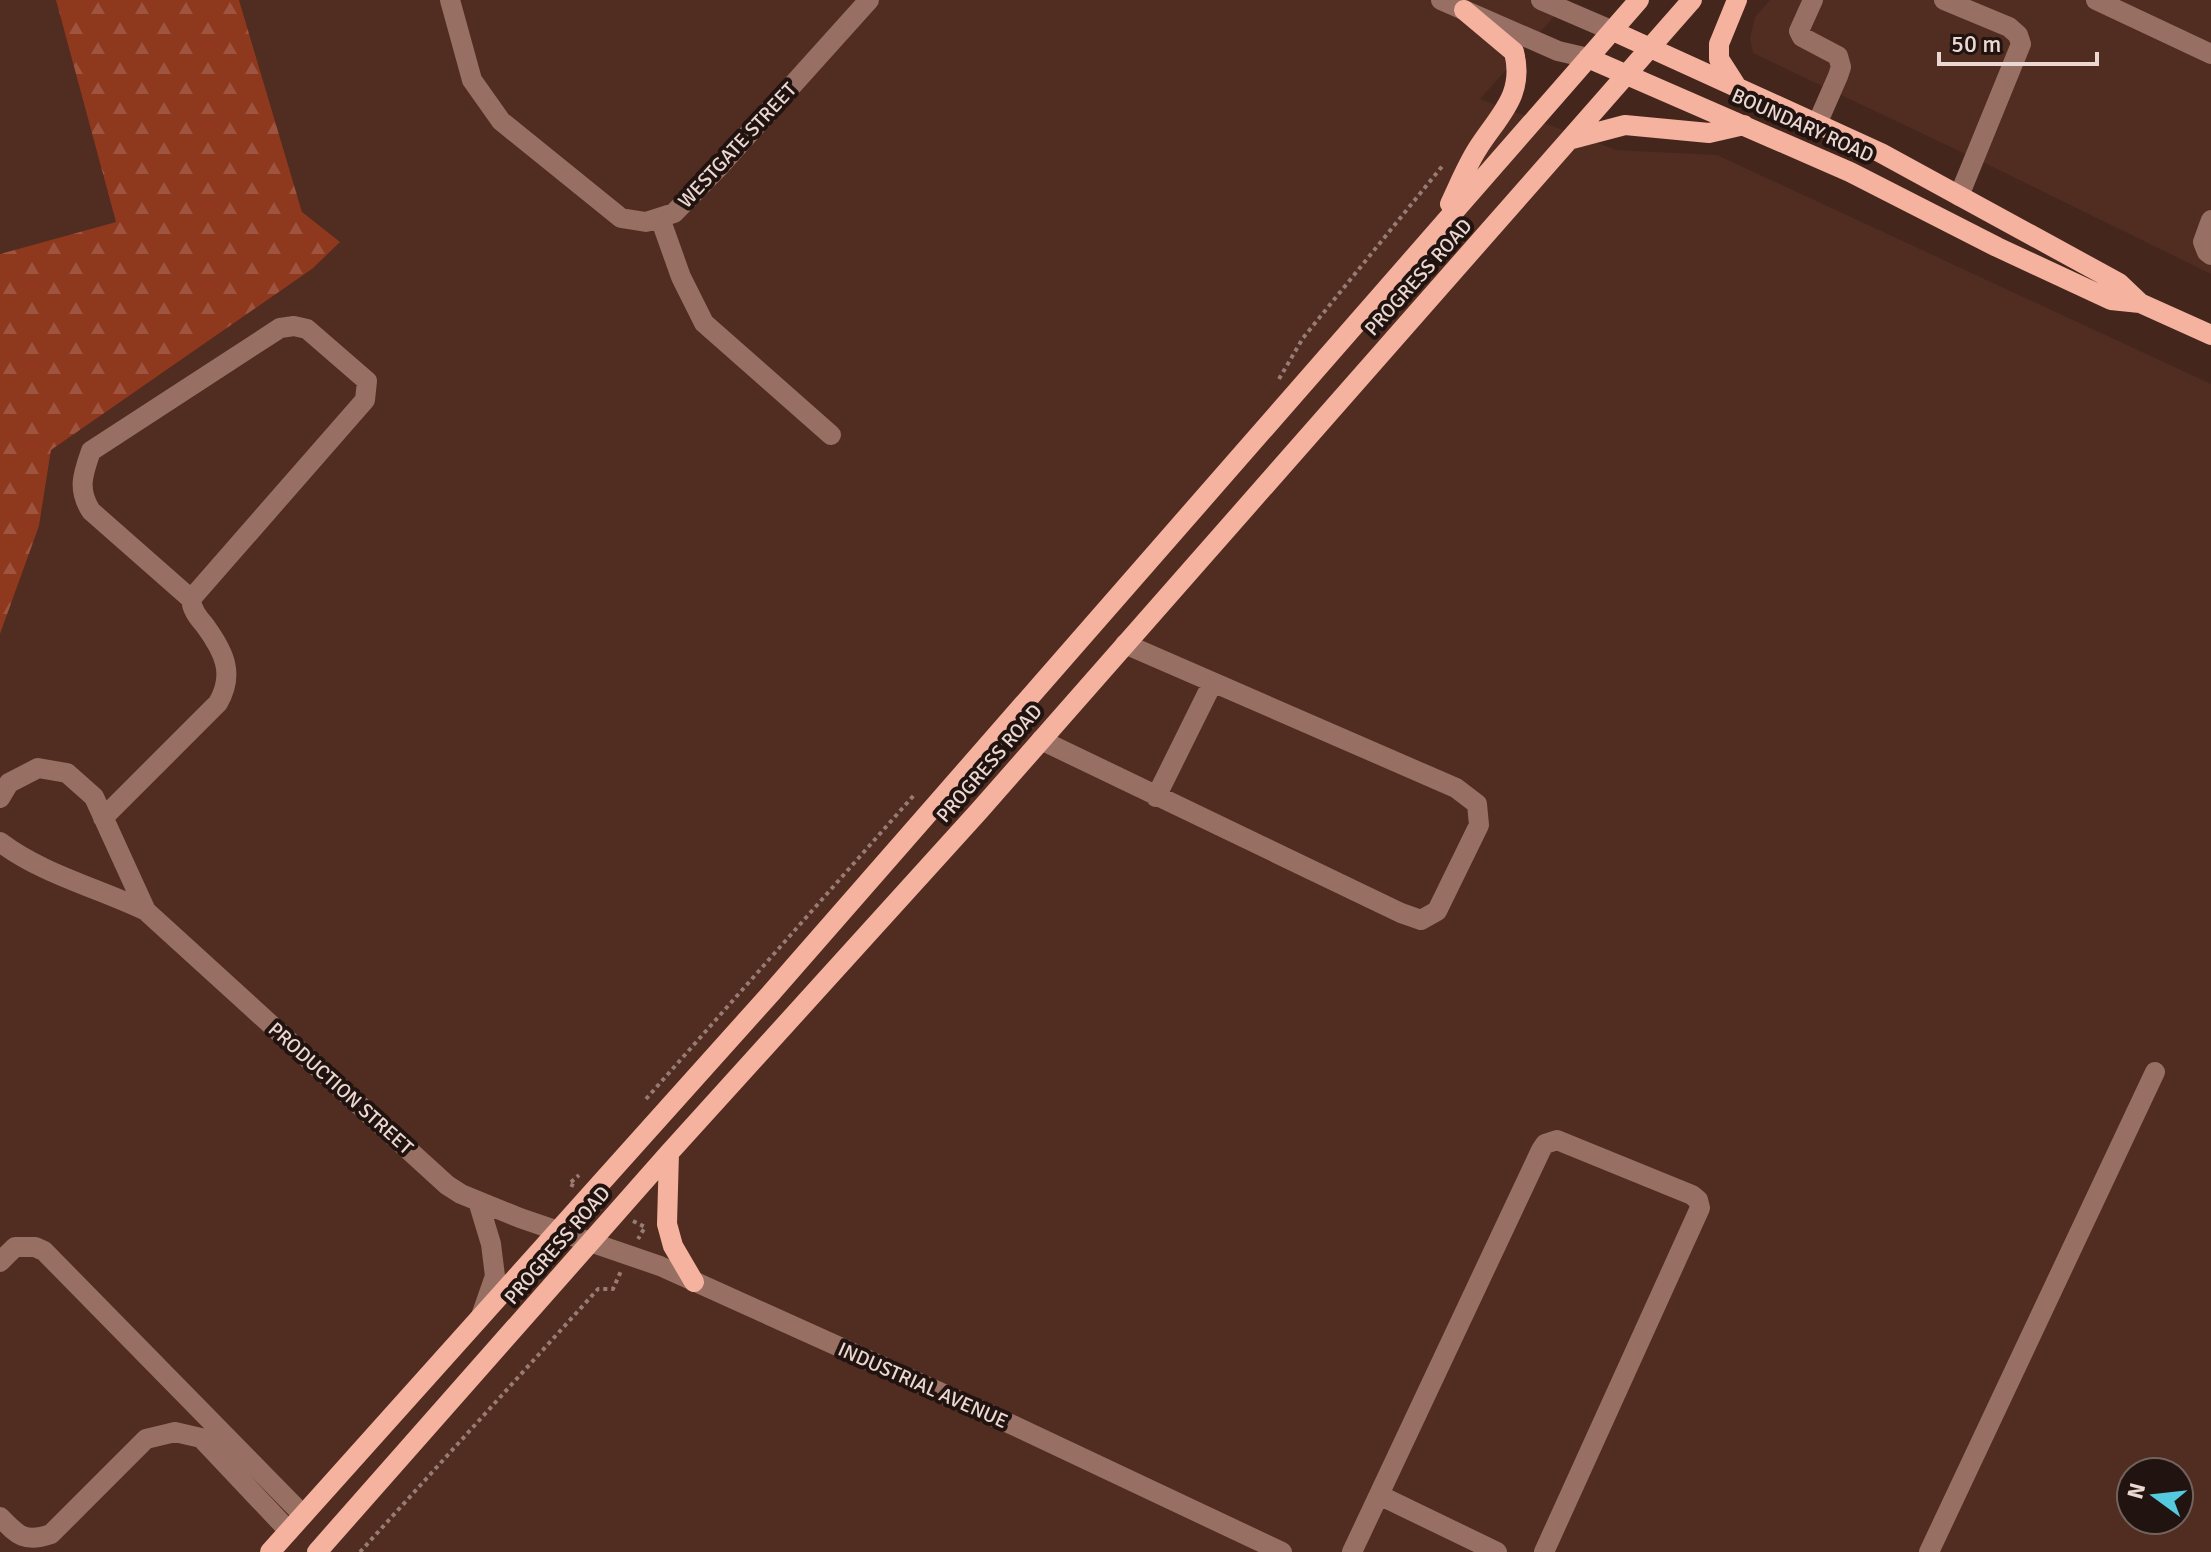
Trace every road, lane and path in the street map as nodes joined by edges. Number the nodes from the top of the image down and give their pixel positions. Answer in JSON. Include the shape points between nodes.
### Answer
{"nodes":[{"id":1,"x":450,"y":0,"type":"edge"},
{"id":2,"x":869,"y":0,"type":"edge"},
{"id":3,"x":1441,"y":0,"type":"edge"},
{"id":4,"x":1541,"y":0,"type":"edge"},
{"id":5,"x":1639,"y":0,"type":"edge"},
{"id":6,"x":1692,"y":0,"type":"edge"},
{"id":7,"x":1737,"y":0,"type":"edge"},
{"id":8,"x":1813,"y":0,"type":"edge"},
{"id":9,"x":1944,"y":0,"type":"edge"},
{"id":10,"x":2096,"y":0,"type":"edge"},
{"id":11,"x":1464,"y":10,"type":"junction"},
{"id":12,"x":1613,"y":31,"type":"junction"},
{"id":13,"x":1651,"y":46,"type":"junction"},
{"id":14,"x":2211,"y":54,"type":"edge"},
{"id":15,"x":1588,"y":58,"type":"junction"},
{"id":16,"x":1627,"y":74,"type":"junction"},
{"id":17,"x":1736,"y":85,"type":"junction"},
{"id":18,"x":1817,"y":124,"type":"junction"},
{"id":19,"x":1744,"y":125,"type":"junction"},
{"id":20,"x":1572,"y":139,"type":"junction"},
{"id":21,"x":1959,"y":196,"type":"junction"},
{"id":22,"x":660,"y":218,"type":"junction"},
{"id":23,"x":2211,"y":220,"type":"edge"},
{"id":24,"x":1437,"y":229,"type":"junction"},
{"id":25,"x":2211,"y":255,"type":"edge"},
{"id":26,"x":2140,"y":303,"type":"junction"},
{"id":27,"x":2211,"y":335,"type":"edge"},
{"id":28,"x":831,"y":435,"type":"dead end"},
{"id":29,"x":191,"y":599,"type":"junction"},
{"id":30,"x":1125,"y":644,"type":"junction"},
{"id":31,"x":1212,"y":684,"type":"junction"},
{"id":32,"x":1041,"y":740,"type":"junction"},
{"id":33,"x":1156,"y":797,"type":"junction"},
{"id":34,"x":0,"y":798,"type":"edge"},
{"id":35,"x":103,"y":818,"type":"junction"},
{"id":36,"x":0,"y":842,"type":"edge"},
{"id":37,"x":146,"y":911,"type":"junction"},
{"id":38,"x":2155,"y":1072,"type":"dead end"},
{"id":39,"x":669,"y":1153,"type":"junction"},
{"id":40,"x":478,"y":1201,"type":"junction"},
{"id":41,"x":558,"y":1231,"type":"junction"},
{"id":42,"x":591,"y":1243,"type":"junction"},
{"id":43,"x":628,"y":1256,"type":"junction"},
{"id":44,"x":0,"y":1262,"type":"edge"},
{"id":45,"x":694,"y":1282,"type":"junction"},
{"id":46,"x":481,"y":1317,"type":"junction"},
{"id":47,"x":1379,"y":1495,"type":"junction"},
{"id":48,"x":0,"y":1517,"type":"edge"},
{"id":49,"x":296,"y":1523,"type":"junction"},
{"id":50,"x":270,"y":1552,"type":"edge"},
{"id":51,"x":317,"y":1552,"type":"edge"},
{"id":52,"x":360,"y":1552,"type":"edge"},
{"id":53,"x":1282,"y":1552,"type":"edge"},
{"id":54,"x":1352,"y":1552,"type":"edge"},
{"id":55,"x":1497,"y":1552,"type":"edge"},
{"id":56,"x":1544,"y":1552,"type":"edge"},
{"id":57,"x":1929,"y":1552,"type":"edge"}],
"edges":[{"from":1,"to":22,"type":"street","name":"WESTGATE STREET","via":[[472,80],[501,121],[621,218]]},
{"from":2,"to":22,"type":"street","name":"WESTGATE STREET","via":[[718,168],[674,213]]},
{"from":3,"to":11,"type":"street","name":"BOUNDARY ROAD"},
{"from":4,"to":12,"type":"street","name":"BOUNDARY ROAD"},
{"from":5,"to":12,"type":"main road","name":"PROGRESS ROAD"},
{"from":6,"to":13,"type":"main road","name":"PROGRESS ROAD"},
{"from":7,"to":17,"type":"main road","via":[[1719,44],[1719,59]]},
{"from":8,"to":18,"type":"street","via":[[1799,31],[1838,56],[1841,67]]},
{"from":9,"to":21,"type":"street","via":[[2009,27],[2021,44]]},
{"from":10,"to":14,"type":"street"},
{"from":11,"to":15,"type":"street","name":"BOUNDARY ROAD","via":[[1558,51]]},
{"from":11,"to":24,"type":"main road","via":[[1514,52],[1517,79],[1508,106],[1478,149]]},
{"from":12,"to":13,"type":"main road","name":"BOUNDARY ROAD"},
{"from":12,"to":15,"type":"main road","name":"PROGRESS ROAD"},
{"from":13,"to":16,"type":"main road","name":"PROGRESS ROAD"},
{"from":13,"to":17,"type":"main road","name":"BOUNDARY ROAD"},
{"from":15,"to":16,"type":"main road","name":"BOUNDARY ROAD"},
{"from":15,"to":24,"type":"main road","name":"PROGRESS ROAD"},
{"from":16,"to":19,"type":"main road","name":"BOUNDARY ROAD"},
{"from":16,"to":20,"type":"main road","name":"PROGRESS ROAD"},
{"from":17,"to":18,"type":"main road","name":"BOUNDARY ROAD"},
{"from":18,"to":21,"type":"main road","name":"BOUNDARY ROAD"},
{"from":19,"to":20,"type":"main road","via":[[1709,133],[1625,125]]},
{"from":19,"to":26,"type":"main road","name":"BOUNDARY ROAD","via":[[2111,300]]},
{"from":20,"to":30,"type":"main road","name":"PROGRESS ROAD"},
{"from":21,"to":26,"type":"main road","name":"BOUNDARY ROAD","via":[[2119,283]]},
{"from":22,"to":28,"type":"street","via":[[704,323]]},
{"from":23,"to":25,"type":"street","via":[[2203,242]]},
{"from":24,"to":41,"type":"main road","name":"PROGRESS ROAD"},
{"from":26,"to":27,"type":"main road","name":"BOUNDARY ROAD"},
{"from":29,"to":29,"type":"street","via":[[365,400],[367,381],[307,329],[280,328],[91,451],[81,477],[91,511]]},
{"from":29,"to":35,"type":"street","via":[[227,668],[227,688]]},
{"from":30,"to":31,"type":"street"},
{"from":30,"to":32,"type":"main road","name":"PROGRESS ROAD"},
{"from":31,"to":33,"type":"street"},
{"from":31,"to":33,"type":"street","via":[[1456,788],[1477,804],[1479,825],[1444,897],[1437,911],[1421,920]]},
{"from":32,"to":33,"type":"street"},
{"from":32,"to":39,"type":"main road","name":"PROGRESS ROAD"},
{"from":34,"to":35,"type":"street","name":"PRODUCTION STREET","via":[[9,783],[38,768],[67,773],[94,797]]},
{"from":35,"to":37,"type":"street","name":"PRODUCTION STREET"},
{"from":36,"to":37,"type":"street","name":"PRODUCTION STREET","via":[[22,858]]},
{"from":37,"to":40,"type":"street","name":"PRODUCTION STREET","via":[[447,1185]]},
{"from":38,"to":57,"type":"street"},
{"from":39,"to":42,"type":"main road","name":"PROGRESS ROAD"},
{"from":39,"to":45,"type":"main road","via":[[667,1224]]},
{"from":40,"to":41,"type":"street","name":"PRODUCTION STREET"},
{"from":40,"to":46,"type":"street","via":[[495,1276]]},
{"from":41,"to":42,"type":"street","name":"INDUSTRIAL AVENUE"},
{"from":41,"to":46,"type":"main road","name":"PROGRESS ROAD"},
{"from":42,"to":43,"type":"street","name":"INDUSTRIAL AVENUE"},
{"from":42,"to":51,"type":"main road","name":"PROGRESS ROAD"},
{"from":43,"to":45,"type":"street","name":"INDUSTRIAL AVENUE"},
{"from":43,"to":52,"type":"path","via":[[613,1289],[598,1289]]},
{"from":44,"to":49,"type":"street","via":[[15,1247],[44,1251]]},
{"from":45,"to":53,"type":"street","name":"INDUSTRIAL AVENUE"},
{"from":46,"to":49,"type":"main road","name":"PROGRESS ROAD"},
{"from":47,"to":54,"type":"street"},
{"from":47,"to":55,"type":"street"},
{"from":47,"to":56,"type":"street","via":[[1541,1150],[1557,1140],[1692,1195],[1700,1208]]},
{"from":48,"to":49,"type":"street","via":[[16,1534],[34,1540],[51,1534],[146,1439],[175,1432],[201,1438]]},
{"from":49,"to":50,"type":"main road","name":"PROGRESS ROAD"}]}
